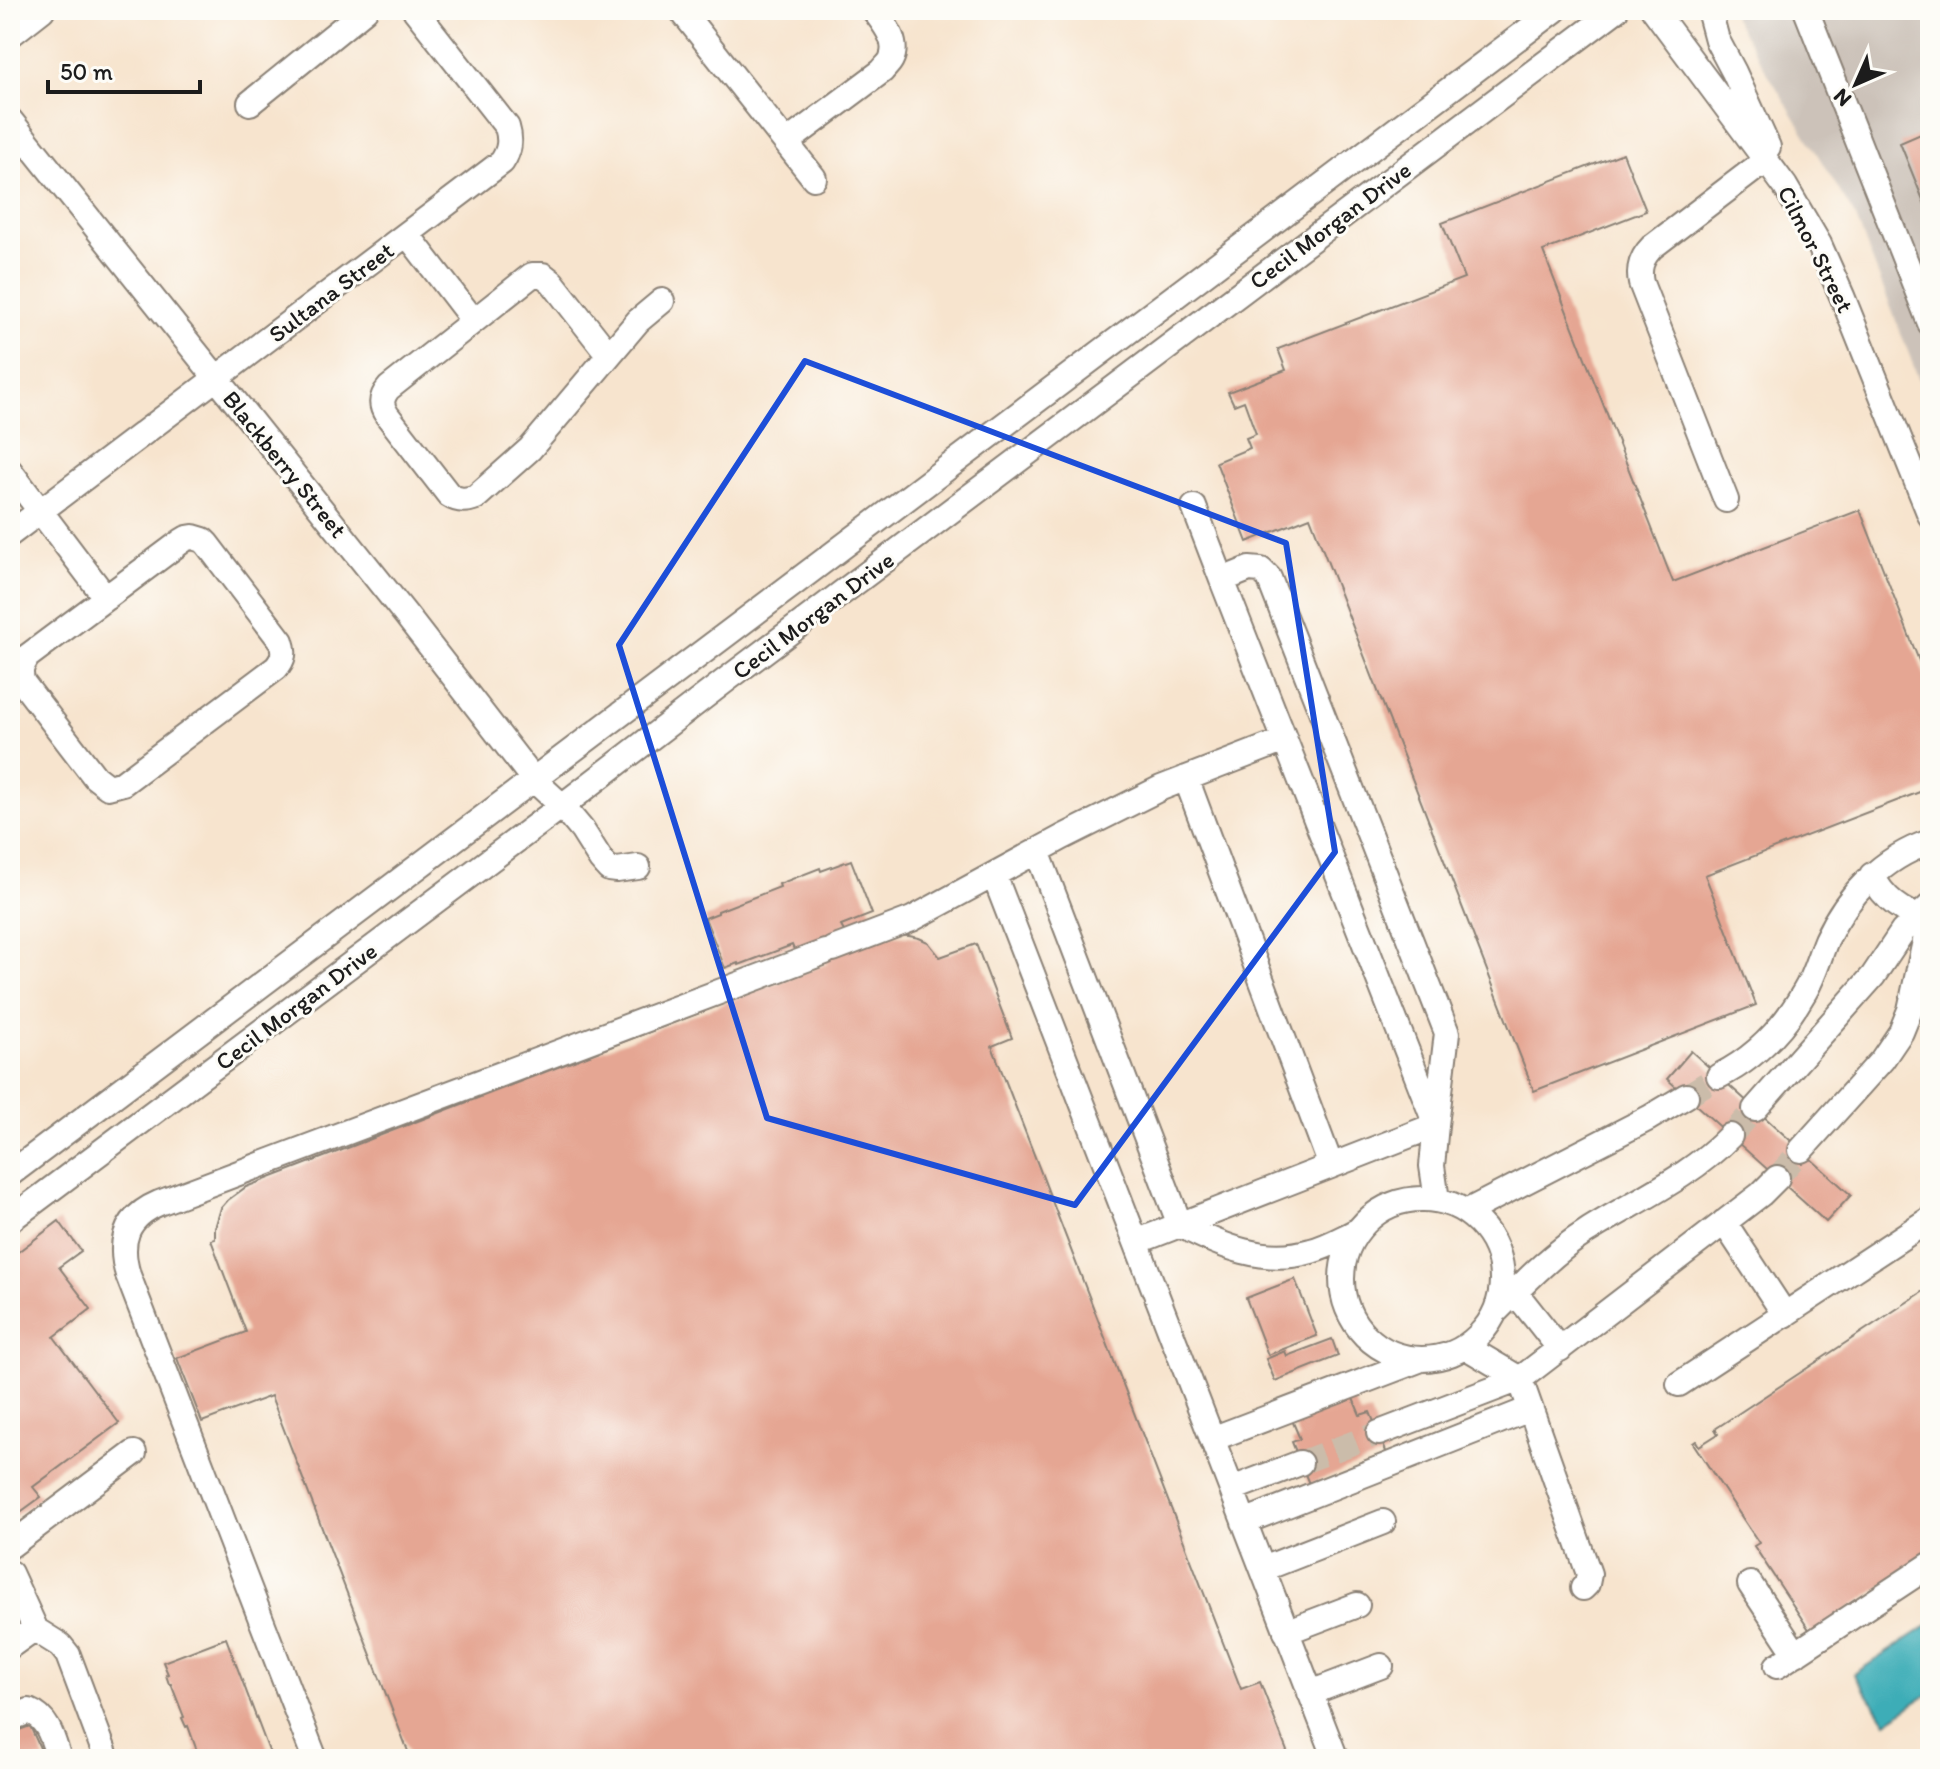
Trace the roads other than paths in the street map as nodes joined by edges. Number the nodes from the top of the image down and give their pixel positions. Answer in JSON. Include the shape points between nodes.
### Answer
{"nodes":[{"id":1,"x":42,"y":10,"type":"edge"},
{"id":2,"x":365,"y":10,"type":"edge"},
{"id":3,"x":415,"y":10,"type":"edge"},
{"id":4,"x":681,"y":10,"type":"edge"},
{"id":5,"x":874,"y":10,"type":"edge"},
{"id":6,"x":1555,"y":10,"type":"edge"},
{"id":7,"x":1616,"y":10,"type":"edge"},
{"id":8,"x":1654,"y":10,"type":"edge"},
{"id":9,"x":1709,"y":10,"type":"edge"},
{"id":10,"x":1806,"y":10,"type":"edge"},
{"id":11,"x":10,"y":35,"type":"edge"},
{"id":12,"x":250,"y":103,"type":"dead end"},
{"id":13,"x":10,"y":120,"type":"edge"},
{"id":14,"x":787,"y":142,"type":"junction"},
{"id":15,"x":1766,"y":160,"type":"junction"},
{"id":16,"x":814,"y":178,"type":"dead end"},
{"id":17,"x":1785,"y":186,"type":"junction"},
{"id":18,"x":407,"y":234,"type":"junction"},
{"id":19,"x":662,"y":301,"type":"dead end"},
{"id":20,"x":473,"y":320,"type":"junction"},
{"id":21,"x":1930,"y":323,"type":"edge"},
{"id":22,"x":609,"y":355,"type":"junction"},
{"id":23,"x":216,"y":379,"type":"junction"},
{"id":24,"x":10,"y":471,"type":"edge"},
{"id":25,"x":1726,"y":500,"type":"dead end"},
{"id":26,"x":1194,"y":507,"type":"dead end"},
{"id":27,"x":41,"y":511,"type":"junction"},
{"id":28,"x":1930,"y":515,"type":"edge"},
{"id":29,"x":10,"y":534,"type":"edge"},
{"id":30,"x":1222,"y":580,"type":"junction"},
{"id":31,"x":106,"y":598,"type":"junction"},
{"id":32,"x":1285,"y":740,"type":"junction"},
{"id":33,"x":1186,"y":778,"type":"junction"},
{"id":34,"x":533,"y":779,"type":"junction"},
{"id":35,"x":562,"y":806,"type":"junction"},
{"id":36,"x":1930,"y":842,"type":"edge"},
{"id":37,"x":1037,"y":851,"type":"junction"},
{"id":38,"x":638,"y":867,"type":"dead end"},
{"id":39,"x":994,"y":875,"type":"junction"},
{"id":40,"x":1872,"y":875,"type":"junction"},
{"id":41,"x":1927,"y":917,"type":"edge"},
{"id":42,"x":1719,"y":1076,"type":"tunnel mouth"},
{"id":43,"x":1686,"y":1096,"type":"tunnel mouth"},
{"id":44,"x":1755,"y":1109,"type":"tunnel mouth"},
{"id":45,"x":1436,"y":1125,"type":"junction"},
{"id":46,"x":1730,"y":1136,"type":"tunnel mouth"},
{"id":47,"x":1801,"y":1150,"type":"tunnel mouth"},
{"id":48,"x":1331,"y":1166,"type":"junction"},
{"id":49,"x":10,"y":1174,"type":"edge"},
{"id":50,"x":1777,"y":1178,"type":"tunnel mouth"},
{"id":51,"x":1437,"y":1200,"type":"junction"},
{"id":52,"x":1466,"y":1212,"type":"junction"},
{"id":53,"x":1930,"y":1219,"type":"edge"},
{"id":54,"x":10,"y":1220,"type":"edge"},
{"id":55,"x":1724,"y":1222,"type":"junction"},
{"id":56,"x":1180,"y":1225,"type":"junction"},
{"id":57,"x":1357,"y":1231,"type":"junction"},
{"id":58,"x":1136,"y":1242,"type":"junction"},
{"id":59,"x":1515,"y":1292,"type":"junction"},
{"id":60,"x":1497,"y":1310,"type":"junction"},
{"id":61,"x":1785,"y":1315,"type":"junction"},
{"id":62,"x":1466,"y":1347,"type":"junction"},
{"id":63,"x":1560,"y":1349,"type":"junction"},
{"id":64,"x":1419,"y":1360,"type":"junction"},
{"id":65,"x":1520,"y":1379,"type":"junction"},
{"id":66,"x":1679,"y":1384,"type":"dead end"},
{"id":67,"x":1530,"y":1409,"type":"junction"},
{"id":68,"x":1379,"y":1433,"type":"tunnel mouth"},
{"id":69,"x":1212,"y":1439,"type":"junction"},
{"id":70,"x":134,"y":1453,"type":"dead end"},
{"id":71,"x":1300,"y":1463,"type":"tunnel mouth"},
{"id":72,"x":1232,"y":1489,"type":"junction"},
{"id":73,"x":1244,"y":1522,"type":"junction"},
{"id":74,"x":1383,"y":1522,"type":"dead end"},
{"id":75,"x":10,"y":1546,"type":"edge"},
{"id":76,"x":1930,"y":1565,"type":"edge"},
{"id":77,"x":1263,"y":1569,"type":"junction"},
{"id":78,"x":10,"y":1573,"type":"edge"},
{"id":79,"x":1750,"y":1584,"type":"dead end"},
{"id":80,"x":1583,"y":1588,"type":"dead end"},
{"id":81,"x":1357,"y":1605,"type":"dead end"},
{"id":82,"x":36,"y":1630,"type":"junction"},
{"id":83,"x":1286,"y":1632,"type":"junction"},
{"id":84,"x":10,"y":1646,"type":"edge"},
{"id":85,"x":1381,"y":1666,"type":"dead end"},
{"id":86,"x":1310,"y":1693,"type":"junction"},
{"id":87,"x":10,"y":1719,"type":"edge"},
{"id":88,"x":59,"y":1759,"type":"edge"},
{"id":89,"x":107,"y":1759,"type":"edge"},
{"id":90,"x":315,"y":1759,"type":"edge"},
{"id":91,"x":1336,"y":1759,"type":"edge"}],
"edges":[{"from":1,"to":11,"type":"street"},
{"from":2,"to":12,"type":"street"},
{"from":3,"to":18,"type":"street","name":"Sultana Street","via":[[510,136],[502,162]]},
{"from":4,"to":14,"type":"street"},
{"from":5,"to":14,"type":"street","via":[[894,43],[892,59]]},
{"from":6,"to":34,"type":"street","name":"Cecil Morgan Drive"},
{"from":7,"to":35,"type":"street","name":"Cecil Morgan Drive"},
{"from":8,"to":15,"type":"street","name":"Cilmor Street"},
{"from":9,"to":17,"type":"street","via":[[1717,40]]},
{"from":10,"to":21,"type":"street"},
{"from":13,"to":23,"type":"street","name":"Blackberry Street"},
{"from":14,"to":16,"type":"street"},
{"from":15,"to":17,"type":"street","name":"Cilmor Street"},
{"from":15,"to":25,"type":"street","via":[[1652,247],[1640,266],[1641,283]]},
{"from":17,"to":28,"type":"street","name":"Cilmor Street","via":[[1842,296]]},
{"from":18,"to":20,"type":"street"},
{"from":18,"to":23,"type":"street","name":"Sultana Street"},
{"from":19,"to":22,"type":"street"},
{"from":20,"to":22,"type":"street","via":[[527,277],[543,275]]},
{"from":20,"to":22,"type":"street","via":[[382,399],[387,415],[449,495],[459,500],[476,497],[530,449]]},
{"from":23,"to":27,"type":"street","name":"Sultana Street"},
{"from":23,"to":34,"type":"street","name":"Blackberry Street"},
{"from":24,"to":27,"type":"street"},
{"from":26,"to":30,"type":"street"},
{"from":27,"to":29,"type":"street","name":"Sultana Street"},
{"from":27,"to":31,"type":"street"},
{"from":30,"to":32,"type":"street"},
{"from":30,"to":45,"type":"street","via":[[1261,570],[1275,592],[1447,1033]]},
{"from":31,"to":31,"type":"street","via":[[187,538],[198,538],[284,649],[276,668],[114,787],[95,777],[23,683],[20,671],[28,656]]},
{"from":32,"to":33,"type":"street"},
{"from":32,"to":45,"type":"street"},
{"from":33,"to":37,"type":"street"},
{"from":33,"to":48,"type":"street"},
{"from":34,"to":35,"type":"street","name":"Blackberry Street"},
{"from":34,"to":49,"type":"street","name":"Cecil Morgan Drive"},
{"from":35,"to":38,"type":"street","name":"Blackberry Street","via":[[609,869]]},
{"from":35,"to":54,"type":"street","name":"Cecil Morgan Drive"},
{"from":36,"to":40,"type":"street"},
{"from":37,"to":39,"type":"street"},
{"from":37,"to":56,"type":"street"},
{"from":39,"to":58,"type":"street"},
{"from":39,"to":90,"type":"street","via":[[912,919],[159,1203],[132,1223],[123,1251],[128,1275]]},
{"from":40,"to":41,"type":"street","via":[[1894,903]]},
{"from":40,"to":42,"type":"street","via":[[1839,915],[1807,988],[1776,1033],[1749,1059]]},
{"from":41,"to":44,"type":"street","via":[[1903,931],[1873,976]]},
{"from":41,"to":47,"type":"street","via":[[1901,1032]]},
{"from":43,"to":52,"type":"street"},
{"from":45,"to":48,"type":"street"},
{"from":45,"to":51,"type":"street","via":[[1432,1166]]},
{"from":46,"to":59,"type":"street","via":[[1659,1191],[1585,1232]]},
{"from":48,"to":56,"type":"street"},
{"from":50,"to":55,"type":"street"},
{"from":51,"to":52,"type":"street"},
{"from":51,"to":57,"type":"street","via":[[1401,1201]]},
{"from":52,"to":60,"type":"street","via":[[1495,1245],[1502,1288]]},
{"from":53,"to":61,"type":"street"},
{"from":55,"to":61,"type":"street"},
{"from":55,"to":63,"type":"street"},
{"from":56,"to":57,"type":"street","via":[[1246,1252],[1279,1256],[1315,1251]]},
{"from":56,"to":58,"type":"street"},
{"from":57,"to":64,"type":"street","via":[[1342,1271],[1349,1314],[1378,1346]]},
{"from":58,"to":69,"type":"street"},
{"from":59,"to":60,"type":"street"},
{"from":59,"to":63,"type":"street"},
{"from":60,"to":62,"type":"street"},
{"from":61,"to":66,"type":"street"},
{"from":62,"to":64,"type":"street"},
{"from":62,"to":65,"type":"street"},
{"from":63,"to":65,"type":"street"},
{"from":64,"to":69,"type":"street"},
{"from":65,"to":67,"type":"street"},
{"from":65,"to":68,"type":"street"},
{"from":67,"to":73,"type":"street"},
{"from":67,"to":80,"type":"street","via":[[1589,1574]]},
{"from":69,"to":72,"type":"street"},
{"from":70,"to":75,"type":"street"},
{"from":71,"to":72,"type":"street"},
{"from":72,"to":73,"type":"street"},
{"from":73,"to":77,"type":"street"},
{"from":74,"to":77,"type":"street"},
{"from":76,"to":79,"type":"street","via":[[1786,1660]]},
{"from":77,"to":83,"type":"street"},
{"from":78,"to":82,"type":"street"},
{"from":81,"to":83,"type":"street"},
{"from":82,"to":84,"type":"street"},
{"from":82,"to":89,"type":"street","via":[[68,1655]]},
{"from":83,"to":86,"type":"street"},
{"from":85,"to":86,"type":"street"},
{"from":86,"to":91,"type":"street"},
{"from":87,"to":88,"type":"street","via":[[29,1711],[43,1719]]}]}
